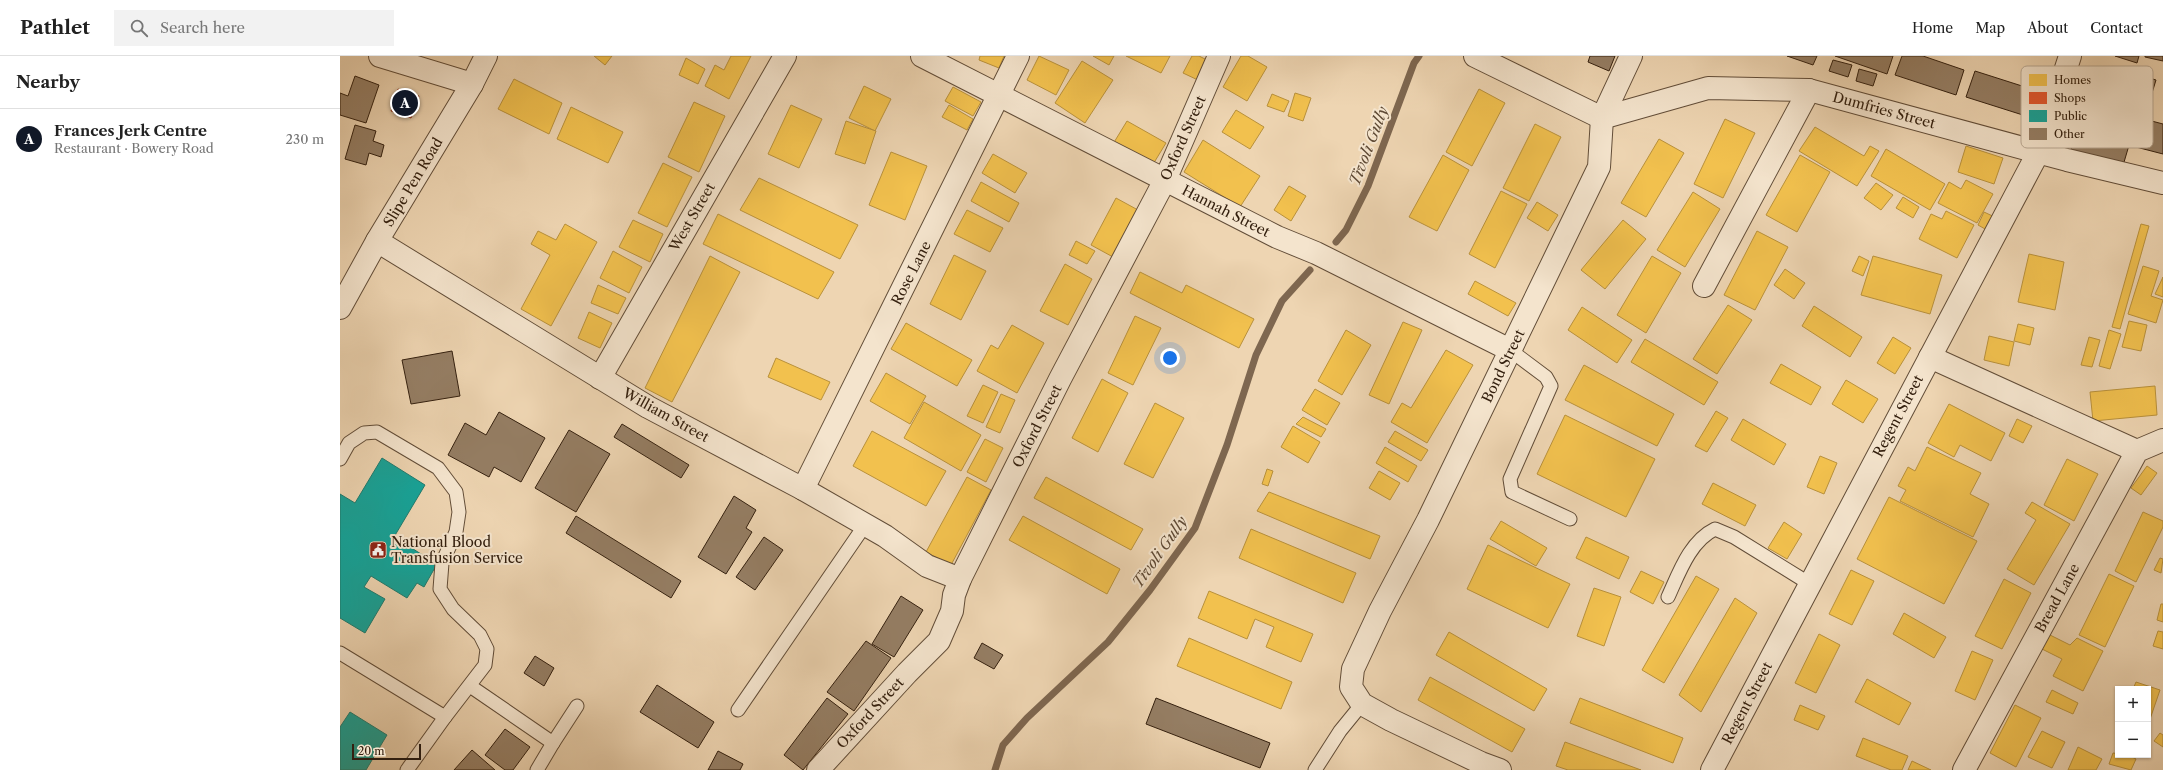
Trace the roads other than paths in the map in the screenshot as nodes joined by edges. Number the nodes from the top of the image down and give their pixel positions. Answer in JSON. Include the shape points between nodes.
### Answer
{"nodes":[{"id":1,"x":380,"y":56,"type":"edge"},
{"id":2,"x":486,"y":56,"type":"edge"},
{"id":3,"x":785,"y":56,"type":"edge"},
{"id":4,"x":922,"y":56,"type":"edge"},
{"id":5,"x":1018,"y":56,"type":"edge"},
{"id":6,"x":1219,"y":56,"type":"edge"},
{"id":7,"x":1474,"y":56,"type":"edge"},
{"id":8,"x":1632,"y":56,"type":"edge"},
{"id":9,"x":2070,"y":56,"type":"edge"},
{"id":10,"x":2067,"y":66,"type":"edge"},
{"id":11,"x":472,"y":84,"type":"junction"},
{"id":12,"x":1808,"y":90,"type":"junction"},
{"id":13,"x":999,"y":97,"type":"junction"},
{"id":14,"x":1602,"y":118,"type":"junction"},
{"id":15,"x":2021,"y":146,"type":"edge"},
{"id":16,"x":2028,"y":148,"type":"edge"},
{"id":17,"x":2040,"y":148,"type":"edge"},
{"id":18,"x":2039,"y":151,"type":"junction"},
{"id":19,"x":1165,"y":180,"type":"junction"},
{"id":20,"x":2163,"y":183,"type":"edge"},
{"id":21,"x":377,"y":241,"type":"junction"},
{"id":22,"x":1704,"y":286,"type":"dead end"},
{"id":23,"x":340,"y":308,"type":"edge"},
{"id":24,"x":1510,"y":350,"type":"junction"},
{"id":25,"x":1930,"y":357,"type":"junction"},
{"id":26,"x":600,"y":378,"type":"junction"},
{"id":27,"x":2163,"y":440,"type":"edge"},
{"id":28,"x":2137,"y":451,"type":"junction"},
{"id":29,"x":340,"y":459,"type":"edge"},
{"id":30,"x":804,"y":488,"type":"junction"},
{"id":31,"x":1570,"y":519,"type":"dead end"},
{"id":32,"x":865,"y":524,"type":"junction"},
{"id":33,"x":960,"y":580,"type":"junction"},
{"id":34,"x":1810,"y":584,"type":"junction"},
{"id":35,"x":1668,"y":597,"type":"dead end"},
{"id":36,"x":340,"y":653,"type":"edge"},
{"id":37,"x":470,"y":686,"type":"junction"},
{"id":38,"x":1362,"y":704,"type":"junction"},
{"id":39,"x":577,"y":706,"type":"dead end"},
{"id":40,"x":738,"y":710,"type":"dead end"},
{"id":41,"x":445,"y":717,"type":"junction"},
{"id":42,"x":553,"y":743,"type":"junction"},
{"id":43,"x":1972,"y":768,"type":"edge"},
{"id":44,"x":407,"y":770,"type":"edge"},
{"id":45,"x":537,"y":770,"type":"edge"},
{"id":46,"x":818,"y":770,"type":"edge"},
{"id":47,"x":1315,"y":770,"type":"edge"},
{"id":48,"x":1500,"y":770,"type":"edge"},
{"id":49,"x":1712,"y":770,"type":"edge"}],
"edges":[{"from":1,"to":11,"type":"street"},
{"from":2,"to":11,"type":"street","name":"Slipe Pen Road"},
{"from":3,"to":26,"type":"street","name":"West Street"},
{"from":4,"to":13,"type":"street","name":"Hannah Street"},
{"from":5,"to":13,"type":"street","name":"Rose Lane"},
{"from":6,"to":19,"type":"street","name":"Oxford Street"},
{"from":7,"to":14,"type":"street"},
{"from":8,"to":14,"type":"street","name":"Bond Street"},
{"from":9,"to":10,"type":"street","name":"Regent Street"},
{"from":11,"to":21,"type":"street","name":"Slipe Pen Road"},
{"from":12,"to":14,"type":"street","name":"Dumfries Street","via":[[1708,88]]},
{"from":12,"to":15,"type":"street","name":"Dumfries Street"},
{"from":12,"to":22,"type":"street"},
{"from":13,"to":19,"type":"street","name":"Hannah Street"},
{"from":13,"to":30,"type":"street","name":"Rose Lane"},
{"from":14,"to":24,"type":"street","name":"Bond Street","via":[[1599,167]]},
{"from":16,"to":18,"type":"street","name":"Dumfries Street"},
{"from":17,"to":18,"type":"street","name":"Regent Street"},
{"from":18,"to":20,"type":"street","name":"Dumfries Street"},
{"from":18,"to":25,"type":"street","name":"Regent Street"},
{"from":19,"to":24,"type":"street","name":"Hannah Street"},
{"from":19,"to":33,"type":"street","name":"Oxford Street","via":[[1060,379]]},
{"from":21,"to":23,"type":"street","name":"Slipe Pen Road"},
{"from":21,"to":26,"type":"street","name":"William Street"},
{"from":24,"to":31,"type":"lane","via":[[1546,377],[1552,386],[1510,479],[1512,492]]},
{"from":24,"to":38,"type":"street","name":"Bond Street","via":[[1353,669],[1351,687]]},
{"from":25,"to":28,"type":"street"},
{"from":25,"to":34,"type":"street","name":"Regent Street"},
{"from":26,"to":30,"type":"street","name":"William Street","via":[[648,407]]},
{"from":27,"to":28,"type":"street"},
{"from":28,"to":43,"type":"street","name":"Bread Lane"},
{"from":29,"to":37,"type":"lane","via":[[350,443],[364,433],[377,432],[438,468],[456,492],[459,512],[456,532],[442,563],[440,590],[453,609],[480,635],[487,649],[485,665]]},
{"from":30,"to":32,"type":"street","name":"William Street"},
{"from":32,"to":33,"type":"street","name":"William Street","via":[[927,566]]},
{"from":32,"to":40,"type":"lane"},
{"from":33,"to":46,"type":"street","name":"Oxford Street","via":[[954,595],[952,611],[939,641]]},
{"from":34,"to":35,"type":"lane","via":[[1734,537],[1716,529],[1705,534],[1686,558]]},
{"from":34,"to":49,"type":"street","name":"Regent Street"},
{"from":36,"to":41,"type":"lane"},
{"from":37,"to":41,"type":"lane"},
{"from":37,"to":42,"type":"lane"},
{"from":38,"to":47,"type":"lane","via":[[1340,731]]},
{"from":38,"to":48,"type":"street","via":[[1398,724]]},
{"from":39,"to":42,"type":"lane"},
{"from":41,"to":44,"type":"lane"},
{"from":42,"to":45,"type":"lane"}]}
